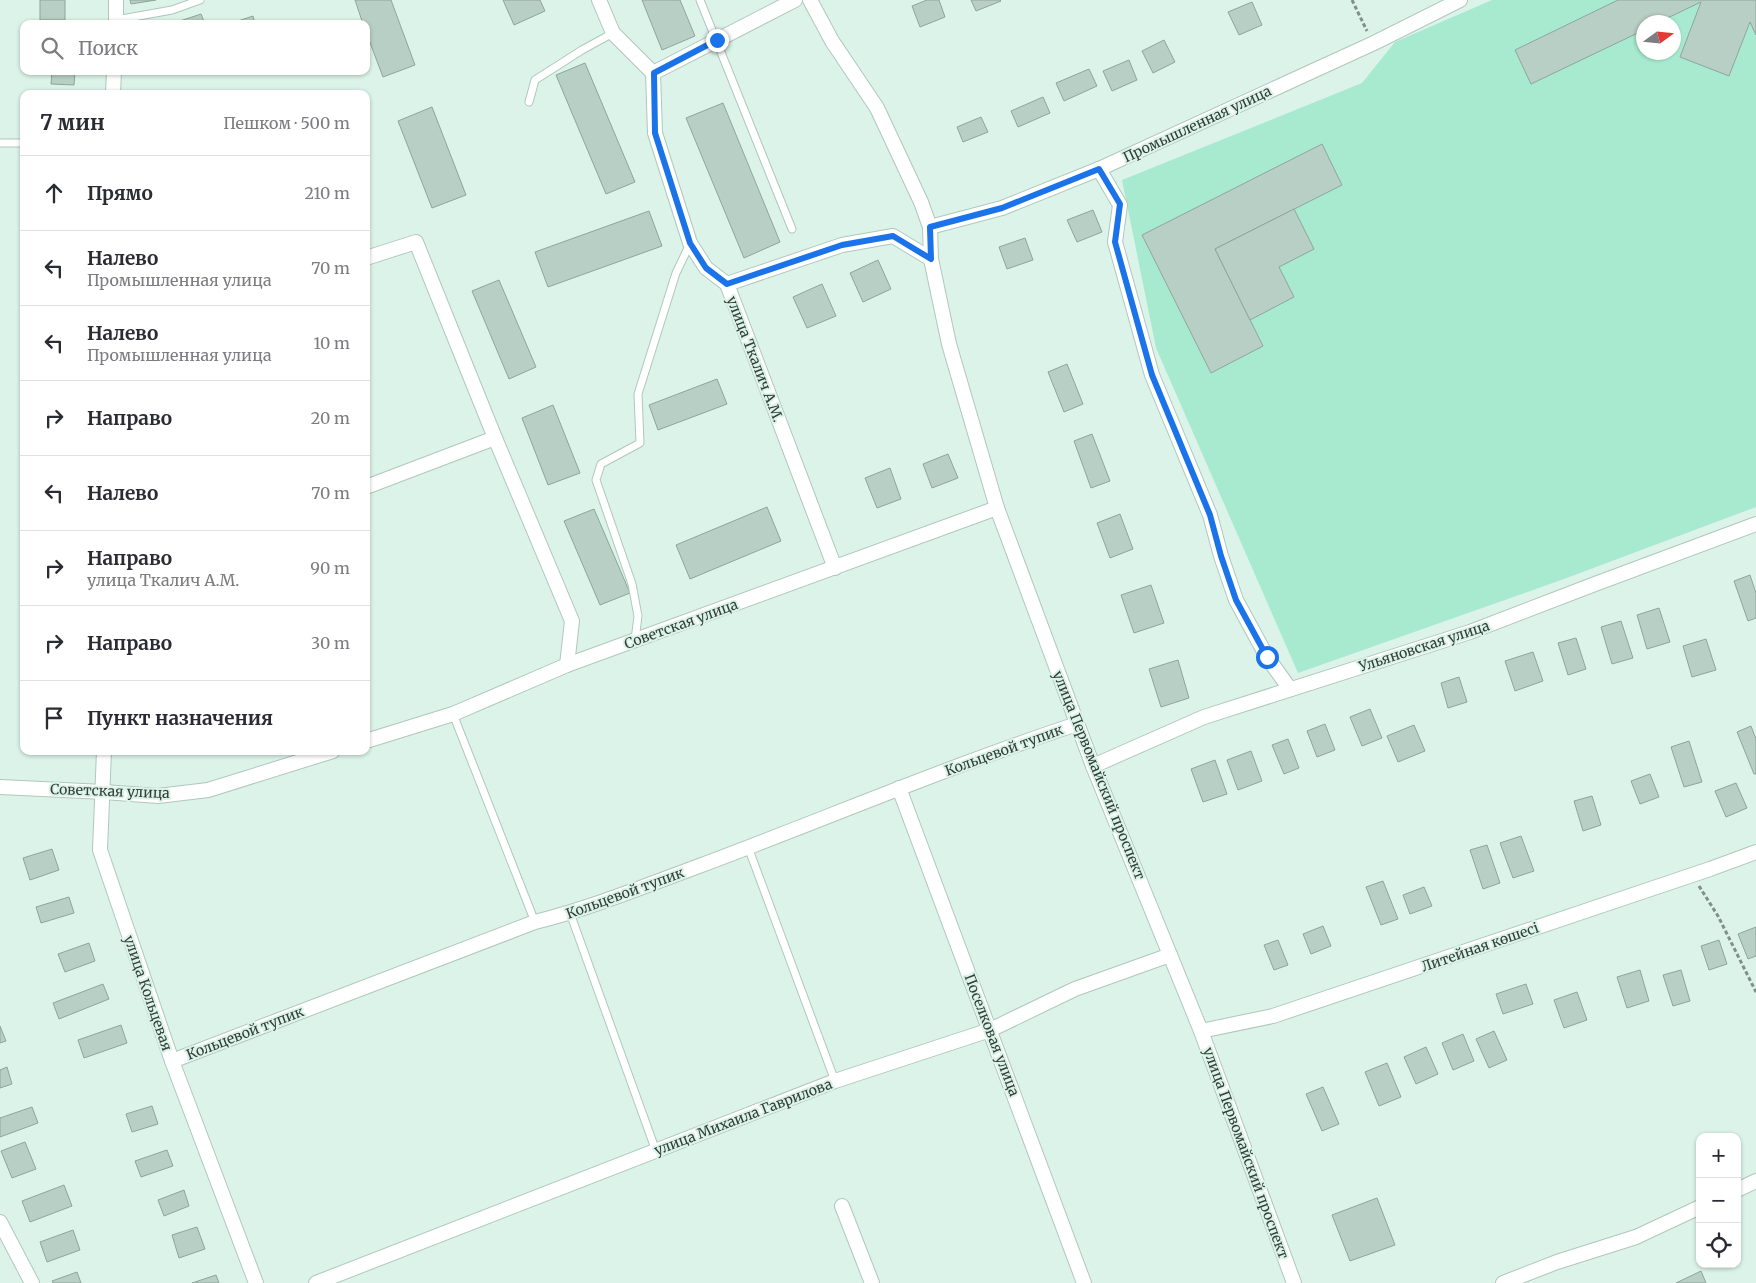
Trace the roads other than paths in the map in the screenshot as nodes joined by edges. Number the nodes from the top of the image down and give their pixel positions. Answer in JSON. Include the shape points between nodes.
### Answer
{"nodes":[{"id":1,"x":116,"y":0,"type":"edge"},
{"id":2,"x":200,"y":0,"type":"edge"},
{"id":3,"x":599,"y":0,"type":"edge"},
{"id":4,"x":700,"y":0,"type":"edge"},
{"id":5,"x":794,"y":0,"type":"edge"},
{"id":6,"x":810,"y":0,"type":"edge"},
{"id":7,"x":1460,"y":0,"type":"edge"},
{"id":8,"x":116,"y":20,"type":"edge"},
{"id":9,"x":125,"y":20,"type":"edge"},
{"id":10,"x":613,"y":33,"type":"junction"},
{"id":11,"x":717,"y":40,"type":"junction"},
{"id":12,"x":654,"y":73,"type":"junction"},
{"id":13,"x":114,"y":75,"type":"edge"},
{"id":14,"x":114,"y":90,"type":"edge"},
{"id":15,"x":529,"y":102,"type":"dead end"},
{"id":16,"x":0,"y":143,"type":"edge"},
{"id":17,"x":20,"y":143,"type":"edge"},
{"id":18,"x":1099,"y":169,"type":"junction"},
{"id":19,"x":930,"y":227,"type":"junction"},
{"id":20,"x":792,"y":229,"type":"dead end"},
{"id":21,"x":690,"y":243,"type":"junction"},
{"id":22,"x":370,"y":257,"type":"edge"},
{"id":23,"x":931,"y":259,"type":"junction"},
{"id":24,"x":727,"y":284,"type":"junction"},
{"id":25,"x":495,"y":438,"type":"junction"},
{"id":26,"x":370,"y":485,"type":"edge"},
{"id":27,"x":997,"y":508,"type":"junction"},
{"id":28,"x":1756,"y":524,"type":"edge"},
{"id":29,"x":835,"y":568,"type":"junction"},
{"id":30,"x":635,"y":640,"type":"junction"},
{"id":31,"x":567,"y":665,"type":"junction"},
{"id":32,"x":1290,"y":689,"type":"junction"},
{"id":33,"x":452,"y":714,"type":"junction"},
{"id":34,"x":1077,"y":724,"type":"junction"},
{"id":35,"x":370,"y":740,"type":"edge"},
{"id":36,"x":104,"y":755,"type":"edge"},
{"id":37,"x":320,"y":755,"type":"edge"},
{"id":38,"x":1093,"y":766,"type":"junction"},
{"id":39,"x":0,"y":787,"type":"edge"},
{"id":40,"x":899,"y":788,"type":"junction"},
{"id":41,"x":104,"y":792,"type":"junction"},
{"id":42,"x":748,"y":848,"type":"junction"},
{"id":43,"x":1756,"y":852,"type":"edge"},
{"id":44,"x":570,"y":913,"type":"junction"},
{"id":45,"x":535,"y":922,"type":"junction"},
{"id":46,"x":1170,"y":955,"type":"junction"},
{"id":47,"x":990,"y":1030,"type":"junction"},
{"id":48,"x":1202,"y":1031,"type":"junction"},
{"id":49,"x":172,"y":1061,"type":"junction"},
{"id":50,"x":835,"y":1081,"type":"junction"},
{"id":51,"x":656,"y":1151,"type":"junction"},
{"id":52,"x":1756,"y":1181,"type":"edge"},
{"id":53,"x":1741,"y":1188,"type":"edge"},
{"id":54,"x":842,"y":1206,"type":"dead end"},
{"id":55,"x":1696,"y":1209,"type":"edge"},
{"id":56,"x":0,"y":1222,"type":"edge"},
{"id":57,"x":32,"y":1283,"type":"edge"},
{"id":58,"x":256,"y":1283,"type":"edge"},
{"id":59,"x":316,"y":1283,"type":"edge"},
{"id":60,"x":872,"y":1283,"type":"edge"},
{"id":61,"x":1084,"y":1283,"type":"edge"},
{"id":62,"x":1294,"y":1283,"type":"edge"},
{"id":63,"x":1503,"y":1283,"type":"edge"}],
"edges":[{"from":1,"to":8,"type":"street"},
{"from":2,"to":9,"type":"lane"},
{"from":3,"to":10,"type":"street"},
{"from":4,"to":11,"type":"lane"},
{"from":5,"to":11,"type":"street"},
{"from":6,"to":19,"type":"street","via":[[832,41],[877,108]]},
{"from":7,"to":18,"type":"street","name":"Промышленная улица"},
{"from":10,"to":12,"type":"street"},
{"from":10,"to":15,"type":"lane","via":[[535,80]]},
{"from":11,"to":12,"type":"street"},
{"from":11,"to":20,"type":"lane"},
{"from":12,"to":21,"type":"street","name":"улица Ткалич А.М.","via":[[655,133]]},
{"from":13,"to":14,"type":"street"},
{"from":16,"to":17,"type":"lane"},
{"from":18,"to":19,"type":"street","name":"Промышленная улица","via":[[1002,208]]},
{"from":18,"to":32,"type":"street","via":[[1120,204],[1115,242],[1152,375],[1210,515],[1236,600],[1267,657]]},
{"from":19,"to":23,"type":"street"},
{"from":21,"to":24,"type":"street","name":"улица Ткалич А.М.","via":[[706,268]]},
{"from":21,"to":30,"type":"lane","via":[[676,273],[638,394],[640,444],[601,464],[596,480],[632,584],[638,616]]},
{"from":22,"to":25,"type":"street","via":[[416,242]]},
{"from":23,"to":24,"type":"street","via":[[893,236],[842,245]]},
{"from":23,"to":27,"type":"street","name":"улица Первомайский проспект","via":[[949,344]]},
{"from":24,"to":29,"type":"street","name":"улица Ткалич А.М."},
{"from":25,"to":26,"type":"street"},
{"from":25,"to":31,"type":"street","via":[[572,621]]},
{"from":27,"to":29,"type":"street","name":"Советская улица"},
{"from":27,"to":34,"type":"street","name":"улица Первомайский проспект"},
{"from":28,"to":32,"type":"street","name":"Ульяновская улица","via":[[1470,632]]},
{"from":29,"to":30,"type":"street","name":"Советская улица"},
{"from":30,"to":31,"type":"street","name":"Советская улица"},
{"from":31,"to":33,"type":"street","name":"Советская улица"},
{"from":32,"to":38,"type":"street","name":"Ульяновская улица","via":[[1204,716]]},
{"from":33,"to":35,"type":"street","name":"Советская улица"},
{"from":33,"to":45,"type":"lane"},
{"from":34,"to":38,"type":"street","name":"улица Первомайский проспект"},
{"from":34,"to":40,"type":"street","name":"Кольцевой тупик"},
{"from":36,"to":41,"type":"street","name":"улица Кольцевая"},
{"from":37,"to":41,"type":"street","name":"Советская улица","via":[[208,790],[158,796]]},
{"from":38,"to":46,"type":"street","name":"улица Первомайский проспект"},
{"from":39,"to":41,"type":"street","name":"Советская улица"},
{"from":40,"to":42,"type":"street","name":"Кольцевой тупик"},
{"from":40,"to":47,"type":"street","name":"Поселковая улица"},
{"from":41,"to":49,"type":"street","name":"улица Кольцевая","via":[[100,850]]},
{"from":42,"to":44,"type":"street","name":"Кольцевой тупик"},
{"from":42,"to":50,"type":"lane"},
{"from":43,"to":48,"type":"street","name":"Литейная көшесі","via":[[1273,1016]]},
{"from":44,"to":45,"type":"street","name":"Кольцевой тупик"},
{"from":44,"to":51,"type":"lane"},
{"from":45,"to":49,"type":"street","name":"Кольцевой тупик"},
{"from":46,"to":47,"type":"street","name":"улица Михаила Гаврилова","via":[[1075,990]]},
{"from":46,"to":48,"type":"street","name":"улица Первомайский проспект"},
{"from":47,"to":50,"type":"street","name":"улица Михаила Гаврилова"},
{"from":47,"to":61,"type":"street","name":"Поселковая улица"},
{"from":48,"to":62,"type":"street","name":"улица Первомайский проспект"},
{"from":49,"to":58,"type":"street","name":"улица Кольцевая"},
{"from":50,"to":51,"type":"street","name":"улица Михаила Гаврилова"},
{"from":51,"to":59,"type":"street","name":"улица Михаила Гаврилова"},
{"from":52,"to":53,"type":"street"},
{"from":54,"to":60,"type":"street"},
{"from":55,"to":63,"type":"street","via":[[1636,1237]]},
{"from":56,"to":57,"type":"street"}]}
